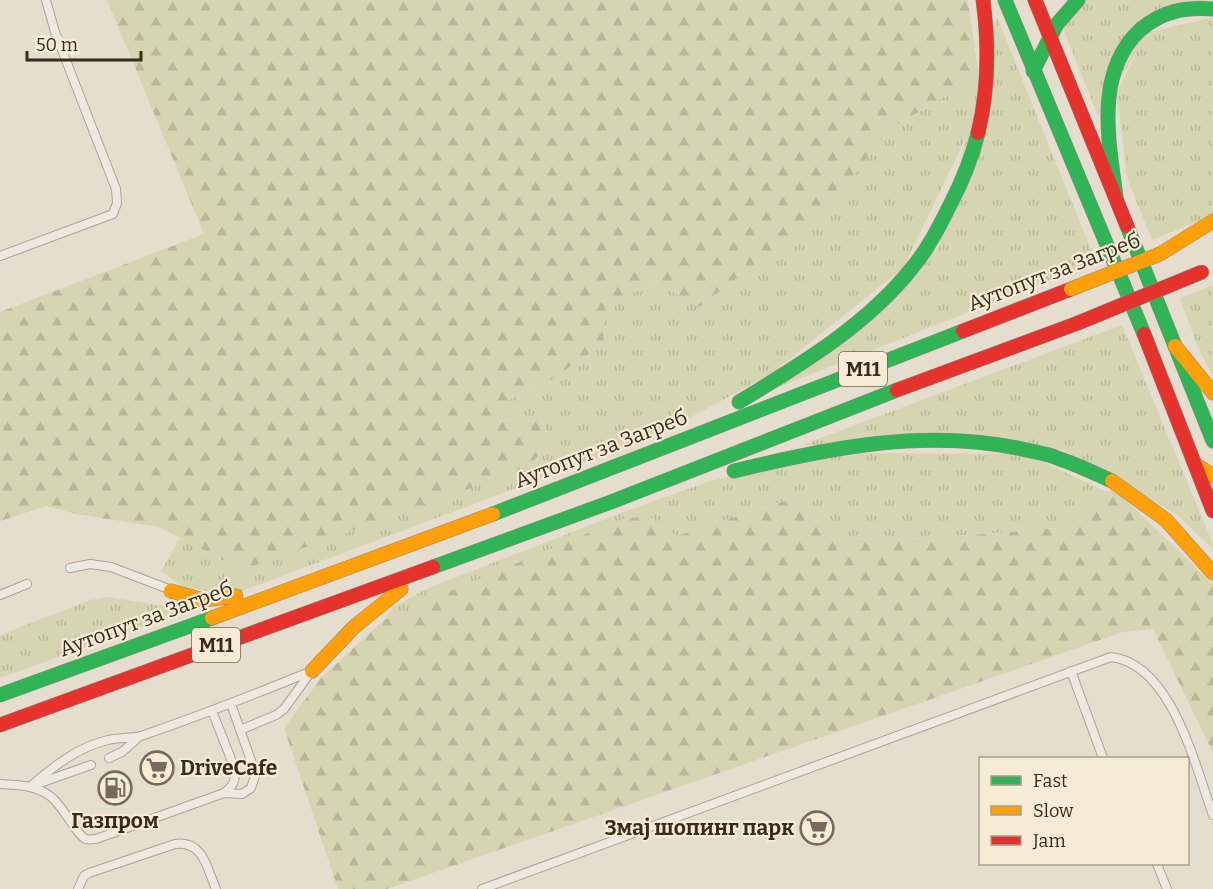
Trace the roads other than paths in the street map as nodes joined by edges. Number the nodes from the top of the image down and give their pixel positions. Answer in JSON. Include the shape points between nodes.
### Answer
{"nodes":[{"id":1,"x":46,"y":0,"type":"edge"},
{"id":2,"x":983,"y":0,"type":"edge"},
{"id":3,"x":1005,"y":0,"type":"edge"},
{"id":4,"x":1035,"y":0,"type":"edge"},
{"id":5,"x":1078,"y":0,"type":"edge"},
{"id":6,"x":1213,"y":9,"type":"edge"},
{"id":7,"x":1049,"y":36,"type":"junction"},
{"id":8,"x":1033,"y":71,"type":"junction"},
{"id":9,"x":1116,"y":197,"type":"junction"},
{"id":10,"x":1213,"y":221,"type":"edge"},
{"id":11,"x":1213,"y":231,"type":"edge"},
{"id":12,"x":1160,"y":254,"type":"junction"},
{"id":13,"x":0,"y":256,"type":"edge"},
{"id":14,"x":1209,"y":273,"type":"edge"},
{"id":15,"x":1175,"y":346,"type":"junction"},
{"id":16,"x":1213,"y":393,"type":"edge"},
{"id":17,"x":1213,"y":441,"type":"edge"},
{"id":18,"x":656,"y":451,"type":"junction"},
{"id":19,"x":1196,"y":464,"type":"junction"},
{"id":20,"x":1213,"y":476,"type":"edge"},
{"id":21,"x":611,"y":502,"type":"junction"},
{"id":22,"x":1213,"y":511,"type":"edge"},
{"id":23,"x":434,"y":566,"type":"junction"},
{"id":24,"x":70,"y":568,"type":"dead end"},
{"id":25,"x":1213,"y":573,"type":"edge"},
{"id":26,"x":27,"y":584,"type":"dead end"},
{"id":27,"x":171,"y":591,"type":"joint"},
{"id":28,"x":285,"y":592,"type":"junction"},
{"id":29,"x":0,"y":595,"type":"edge"},
{"id":30,"x":312,"y":671,"type":"junction"},
{"id":31,"x":1071,"y":671,"type":"junction"},
{"id":32,"x":0,"y":695,"type":"edge"},
{"id":33,"x":231,"y":704,"type":"junction"},
{"id":34,"x":212,"y":711,"type":"junction"},
{"id":35,"x":0,"y":725,"type":"edge"},
{"id":36,"x":240,"y":730,"type":"junction"},
{"id":37,"x":139,"y":737,"type":"junction"},
{"id":38,"x":1102,"y":757,"type":"edge"},
{"id":39,"x":109,"y":758,"type":"dead end"},
{"id":40,"x":92,"y":765,"type":"dead end"},
{"id":41,"x":0,"y":784,"type":"edge"},
{"id":42,"x":31,"y":786,"type":"junction"},
{"id":43,"x":224,"y":794,"type":"junction"},
{"id":44,"x":1213,"y":815,"type":"edge"},
{"id":45,"x":1157,"y":865,"type":"edge"},
{"id":46,"x":78,"y":889,"type":"edge"},
{"id":47,"x":216,"y":889,"type":"edge"},
{"id":48,"x":482,"y":889,"type":"edge"},
{"id":49,"x":1167,"y":889,"type":"edge"}],
"edges":[{"from":1,"to":13,"type":"lane","via":[[116,189],[117,203],[113,214]]},
{"from":2,"to":18,"type":"main road","via":[[988,54],[985,107],[978,141],[967,173],[931,241],[904,278],[846,329],[756,393]]},
{"from":3,"to":8,"type":"main road"},
{"from":4,"to":7,"type":"main road"},
{"from":5,"to":7,"type":"main road"},
{"from":6,"to":9,"type":"main road","via":[[1175,10],[1158,17],[1132,37],[1122,53],[1114,71],[1108,112]]},
{"from":7,"to":8,"type":"main road"},
{"from":7,"to":9,"type":"main road"},
{"from":8,"to":19,"type":"main road"},
{"from":9,"to":15,"type":"main road"},
{"from":10,"to":12,"type":"main road"},
{"from":11,"to":12,"type":"main road","name":"Аутопут за Загреб","number":"M11"},
{"from":12,"to":18,"type":"main road","name":"Аутопут за Загреб","number":"M11","bridge":true},
{"from":14,"to":21,"type":"main road","number":"M11","bridge":true},
{"from":15,"to":16,"type":"main road"},
{"from":15,"to":17,"type":"main road"},
{"from":18,"to":28,"type":"main road","name":"Аутопут за Загреб","number":"M11"},
{"from":19,"to":20,"type":"main road"},
{"from":19,"to":22,"type":"main road"},
{"from":21,"to":23,"type":"main road","number":"M11"},
{"from":21,"to":25,"type":"main road","via":[[818,450],[958,439],[1010,444],[1098,473],[1137,495],[1177,530]]},
{"from":23,"to":30,"type":"main road","via":[[359,620]]},
{"from":23,"to":35,"type":"main road","number":"M11"},
{"from":24,"to":27,"type":"lane","via":[[90,564],[111,567]]},
{"from":26,"to":29,"type":"lane"},
{"from":27,"to":28,"type":"main road","via":[[209,602]]},
{"from":28,"to":32,"type":"main road","name":"Аутопут за Загреб","number":"M11"},
{"from":30,"to":33,"type":"lane"},
{"from":30,"to":36,"type":"lane","via":[[284,709]]},
{"from":31,"to":38,"type":"lane"},
{"from":31,"to":44,"type":"lane","via":[[1111,657],[1121,658],[1145,672],[1164,693],[1178,720]]},
{"from":31,"to":48,"type":"lane"},
{"from":33,"to":34,"type":"lane"},
{"from":33,"to":36,"type":"lane"},
{"from":34,"to":37,"type":"lane"},
{"from":34,"to":43,"type":"lane","via":[[235,770],[233,786]]},
{"from":36,"to":43,"type":"lane","via":[[254,769],[254,782],[242,794]]},
{"from":37,"to":39,"type":"lane"},
{"from":37,"to":42,"type":"lane","via":[[111,739],[84,748]]},
{"from":40,"to":42,"type":"lane"},
{"from":41,"to":42,"type":"lane"},
{"from":42,"to":43,"type":"lane","via":[[50,795],[86,839],[96,839]]},
{"from":45,"to":49,"type":"lane"},
{"from":46,"to":47,"type":"lane","via":[[89,873],[184,842],[201,854]]}]}
